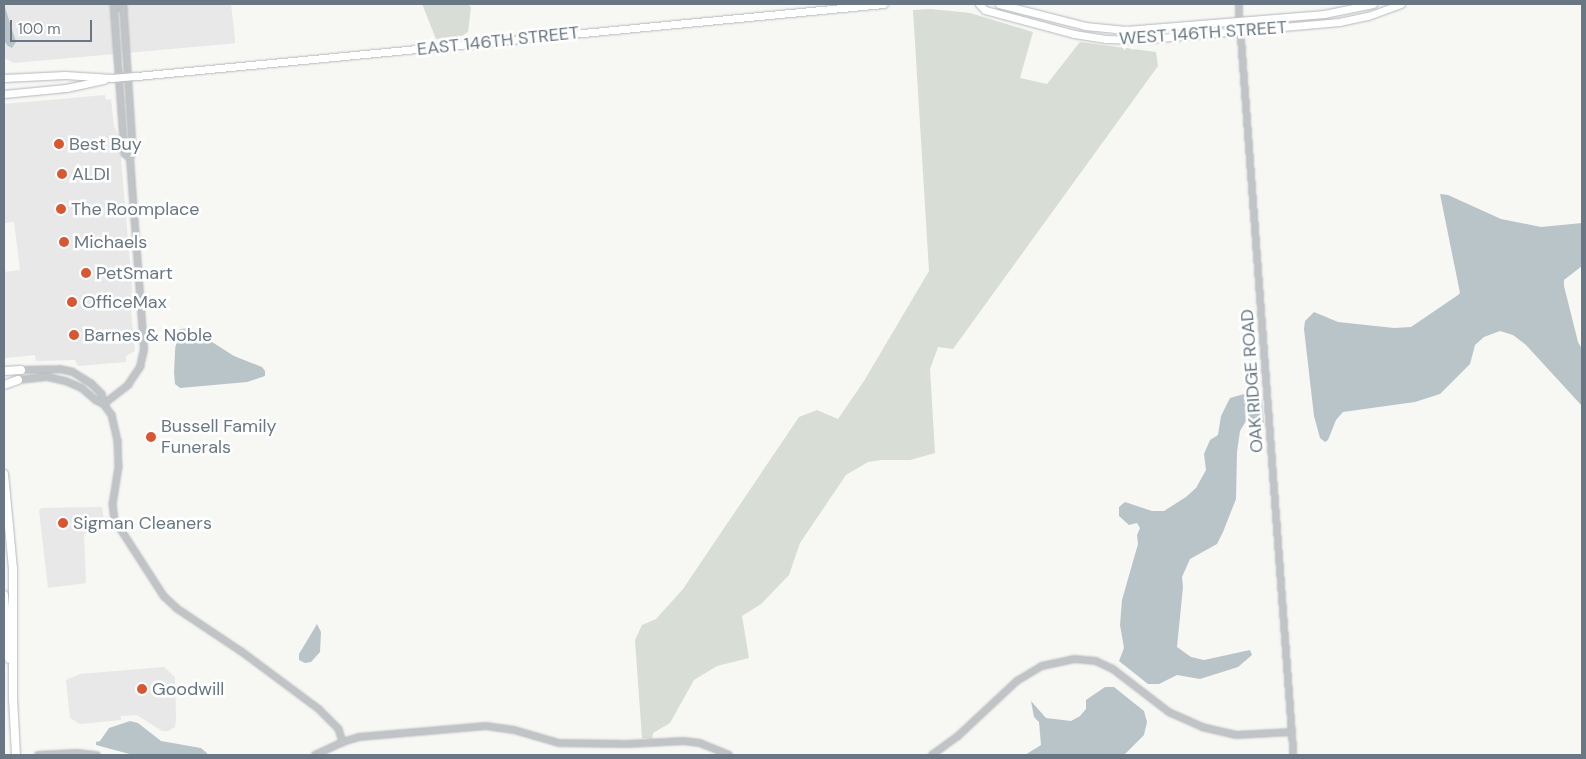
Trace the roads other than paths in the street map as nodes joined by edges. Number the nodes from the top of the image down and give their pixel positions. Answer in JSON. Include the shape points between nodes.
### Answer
{"nodes":[{"id":1,"x":114,"y":4,"type":"edge"},
{"id":2,"x":118,"y":4,"type":"edge"},
{"id":3,"x":123,"y":4,"type":"edge"},
{"id":4,"x":884,"y":4,"type":"edge"},
{"id":5,"x":978,"y":4,"type":"edge"},
{"id":6,"x":999,"y":4,"type":"edge"},
{"id":7,"x":1239,"y":4,"type":"edge"},
{"id":8,"x":1373,"y":4,"type":"edge"},
{"id":9,"x":1401,"y":4,"type":"edge"},
{"id":10,"x":124,"y":11,"type":"junction"},
{"id":11,"x":1240,"y":22,"type":"junction"},
{"id":12,"x":1241,"y":31,"type":"junction"},
{"id":13,"x":128,"y":77,"type":"junction"},
{"id":14,"x":4,"y":78,"type":"edge"},
{"id":15,"x":112,"y":78,"type":"junction"},
{"id":16,"x":120,"y":78,"type":"junction"},
{"id":17,"x":4,"y":94,"type":"edge"},
{"id":18,"x":130,"y":158,"type":"junction"},
{"id":19,"x":21,"y":370,"type":"joint"},
{"id":20,"x":4,"y":371,"type":"edge"},
{"id":21,"x":18,"y":380,"type":"joint"},
{"id":22,"x":4,"y":385,"type":"edge"},
{"id":23,"x":104,"y":404,"type":"junction"},
{"id":24,"x":4,"y":474,"type":"edge"},
{"id":25,"x":4,"y":595,"type":"edge"},
{"id":26,"x":13,"y":698,"type":"junction"},
{"id":27,"x":1292,"y":732,"type":"junction"},
{"id":28,"x":343,"y":742,"type":"junction"},
{"id":29,"x":16,"y":755,"type":"edge"},
{"id":30,"x":38,"y":755,"type":"edge"},
{"id":31,"x":97,"y":755,"type":"edge"},
{"id":32,"x":316,"y":755,"type":"edge"},
{"id":33,"x":729,"y":755,"type":"edge"},
{"id":34,"x":932,"y":755,"type":"edge"},
{"id":35,"x":1294,"y":755,"type":"edge"}],
"edges":[{"from":1,"to":16,"type":"street"},
{"from":2,"to":10,"type":"street"},
{"from":3,"to":10,"type":"street"},
{"from":4,"to":13,"type":"main road","name":"EAST 146TH STREET"},
{"from":5,"to":12,"type":"main road","name":"WEST 146TH STREET","via":[[985,10],[1106,39]]},
{"from":6,"to":11,"type":"main road","name":"WEST 146TH STREET","via":[[1075,24],[1116,30]]},
{"from":7,"to":11,"type":"street","name":"OAK RIDGE ROAD"},
{"from":8,"to":11,"type":"main road","name":"WEST 146TH STREET","via":[[1336,12]]},
{"from":9,"to":12,"type":"main road","name":"WEST 146TH STREET","via":[[1339,22]]},
{"from":10,"to":13,"type":"street"},
{"from":11,"to":12,"type":"street","name":"OAK RIDGE ROAD"},
{"from":12,"to":27,"type":"street","name":"OAK RIDGE ROAD"},
{"from":13,"to":16,"type":"main road","name":"EAST 146TH STREET"},
{"from":13,"to":18,"type":"street","via":[[133,153]]},
{"from":14,"to":15,"type":"main road","name":"EAST 146TH STREET","via":[[65,75]]},
{"from":15,"to":16,"type":"main road","name":"EAST 146TH STREET"},
{"from":15,"to":17,"type":"main road","name":"EAST 146TH STREET","via":[[66,88]]},
{"from":16,"to":18,"type":"street","via":[[125,154]]},
{"from":18,"to":23,"type":"street","via":[[144,349],[140,367],[128,384]]},
{"from":19,"to":20,"type":"highway"},
{"from":19,"to":23,"type":"street","via":[[60,369],[78,374],[102,394]]},
{"from":21,"to":22,"type":"highway"},
{"from":21,"to":23,"type":"street","via":[[48,377],[66,380]]},
{"from":23,"to":28,"type":"street","via":[[112,415],[118,441],[114,520],[164,596],[319,709],[339,729]]},
{"from":24,"to":26,"type":"highway","via":[[13,569]]},
{"from":25,"to":26,"type":"highway"},
{"from":26,"to":29,"type":"highway"},
{"from":27,"to":34,"type":"street","via":[[1236,734],[1202,727],[1169,712],[1113,669],[1096,661],[1074,659],[1042,666],[1018,681],[957,737]]},
{"from":27,"to":35,"type":"street","name":"OAK RIDGE ROAD"},
{"from":28,"to":32,"type":"street"},
{"from":28,"to":33,"type":"street","via":[[359,737],[490,726],[559,743],[684,741],[700,743]]},
{"from":30,"to":31,"type":"street"}]}
